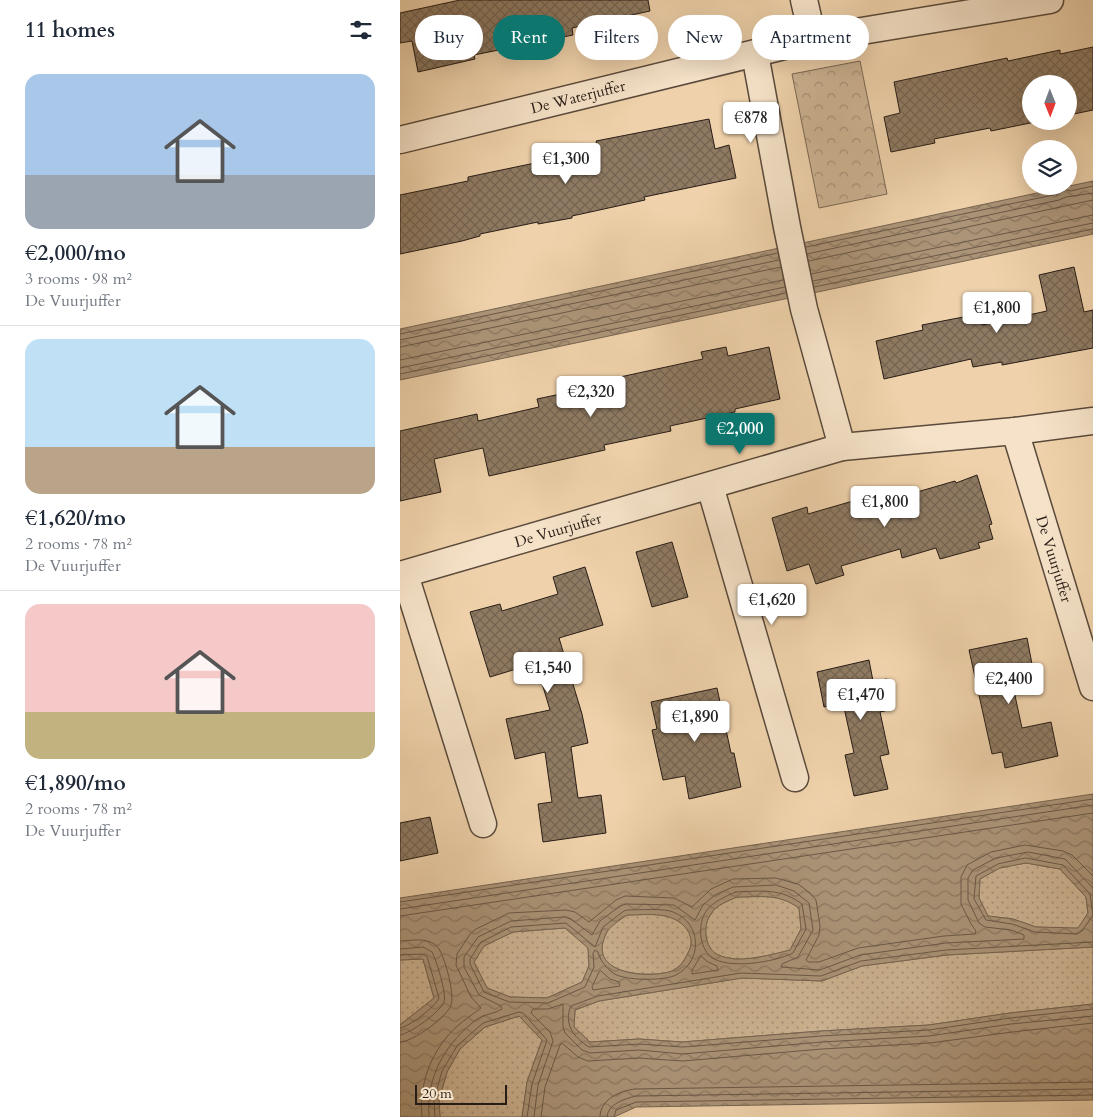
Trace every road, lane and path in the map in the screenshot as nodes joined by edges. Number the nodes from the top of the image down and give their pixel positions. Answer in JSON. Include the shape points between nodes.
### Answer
{"nodes":[{"id":1,"x":804,"y":0,"type":"edge"},
{"id":2,"x":1050,"y":0,"type":"edge"},
{"id":3,"x":807,"y":15,"type":"edge"},
{"id":4,"x":869,"y":30,"type":"edge"},
{"id":5,"x":752,"y":55,"type":"edge"},
{"id":6,"x":756,"y":60,"type":"edge"},
{"id":7,"x":400,"y":140,"type":"edge"},
{"id":8,"x":1093,"y":421,"type":"edge"},
{"id":9,"x":1015,"y":431,"type":"junction"},
{"id":10,"x":842,"y":447,"type":"junction"},
{"id":11,"x":710,"y":486,"type":"junction"},
{"id":12,"x":403,"y":575,"type":"edge"},
{"id":13,"x":1093,"y":687,"type":"edge"},
{"id":14,"x":795,"y":778,"type":"dead end"},
{"id":15,"x":483,"y":824,"type":"dead end"}],
"edges":[{"from":1,"to":3,"type":"street"},
{"from":2,"to":4,"type":"street","name":"De Waterjuffer"},
{"from":5,"to":7,"type":"street","name":"De Waterjuffer"},
{"from":6,"to":10,"type":"street","via":[[804,309]]},
{"from":8,"to":9,"type":"street","name":"De Vuurjuffer"},
{"from":9,"to":10,"type":"street","name":"De Vuurjuffer"},
{"from":9,"to":13,"type":"street","name":"De Vuurjuffer"},
{"from":10,"to":11,"type":"street","name":"De Vuurjuffer"},
{"from":11,"to":12,"type":"street","name":"De Vuurjuffer"},
{"from":11,"to":14,"type":"street"},
{"from":12,"to":15,"type":"street","name":"De Vuurjuffer"}]}
